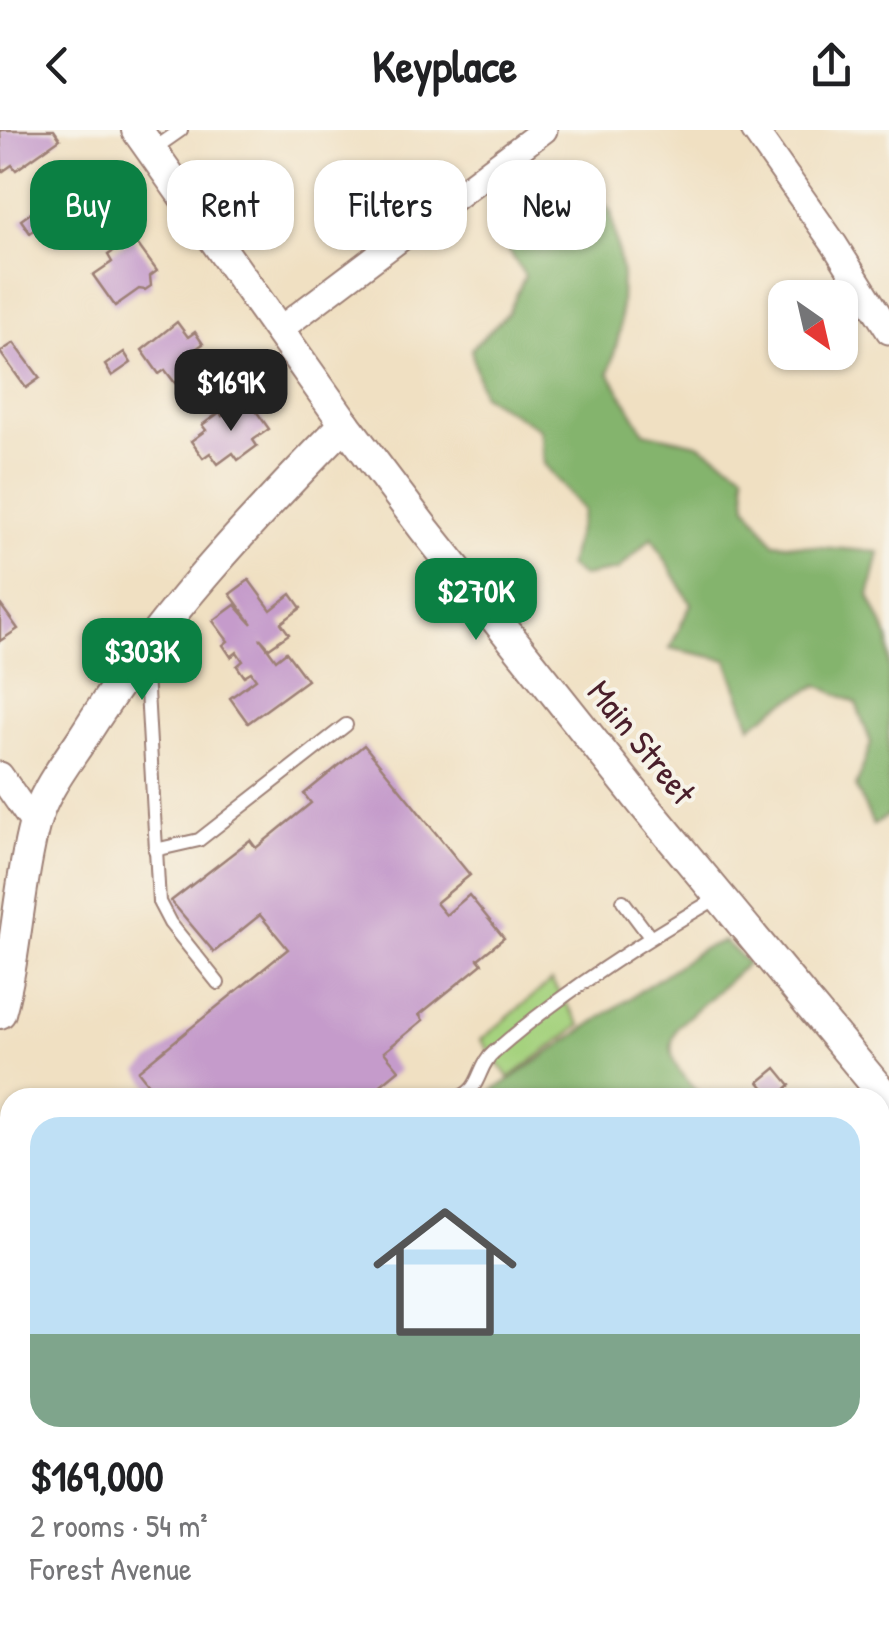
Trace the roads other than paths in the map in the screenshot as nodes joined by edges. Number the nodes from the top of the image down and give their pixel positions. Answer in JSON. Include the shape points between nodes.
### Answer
{"nodes":[{"id":1,"x":181,"y":130,"type":"edge"},
{"id":2,"x":754,"y":130,"type":"edge"},
{"id":3,"x":535,"y":133,"type":"edge"},
{"id":4,"x":144,"y":140,"type":"edge"},
{"id":5,"x":467,"y":187,"type":"edge"},
{"id":6,"x":385,"y":250,"type":"edge"},
{"id":7,"x":279,"y":330,"type":"junction"},
{"id":8,"x":889,"y":331,"type":"edge"},
{"id":9,"x":345,"y":424,"type":"junction"},
{"id":10,"x":144,"y":649,"type":"junction"},
{"id":11,"x":346,"y":725,"type":"dead end"},
{"id":12,"x":0,"y":775,"type":"edge"},
{"id":13,"x":34,"y":824,"type":"junction"},
{"id":14,"x":155,"y":850,"type":"junction"},
{"id":15,"x":720,"y":897,"type":"junction"},
{"id":16,"x":623,"y":901,"type":"dead end"},
{"id":17,"x":650,"y":936,"type":"junction"},
{"id":18,"x":218,"y":983,"type":"dead end"},
{"id":19,"x":0,"y":1013,"type":"edge"},
{"id":20,"x":474,"y":1088,"type":"edge"},
{"id":21,"x":878,"y":1088,"type":"edge"}],
"edges":[{"from":1,"to":4,"type":"lane"},
{"from":2,"to":8,"type":"street"},
{"from":3,"to":5,"type":"street"},
{"from":4,"to":7,"type":"street","name":"Main Street"},
{"from":6,"to":7,"type":"street"},
{"from":7,"to":9,"type":"street","name":"Main Street"},
{"from":9,"to":10,"type":"street","via":[[217,557]]},
{"from":9,"to":15,"type":"street","name":"Main Street"},
{"from":10,"to":13,"type":"street","via":[[51,787]]},
{"from":10,"to":14,"type":"lane"},
{"from":11,"to":14,"type":"lane","via":[[199,840]]},
{"from":12,"to":13,"type":"street"},
{"from":13,"to":19,"type":"street"},
{"from":14,"to":18,"type":"lane","via":[[162,912]]},
{"from":15,"to":17,"type":"lane"},
{"from":15,"to":21,"type":"street","name":"Main Street"},
{"from":16,"to":17,"type":"lane"},
{"from":17,"to":20,"type":"lane","via":[[496,1050]]}]}
